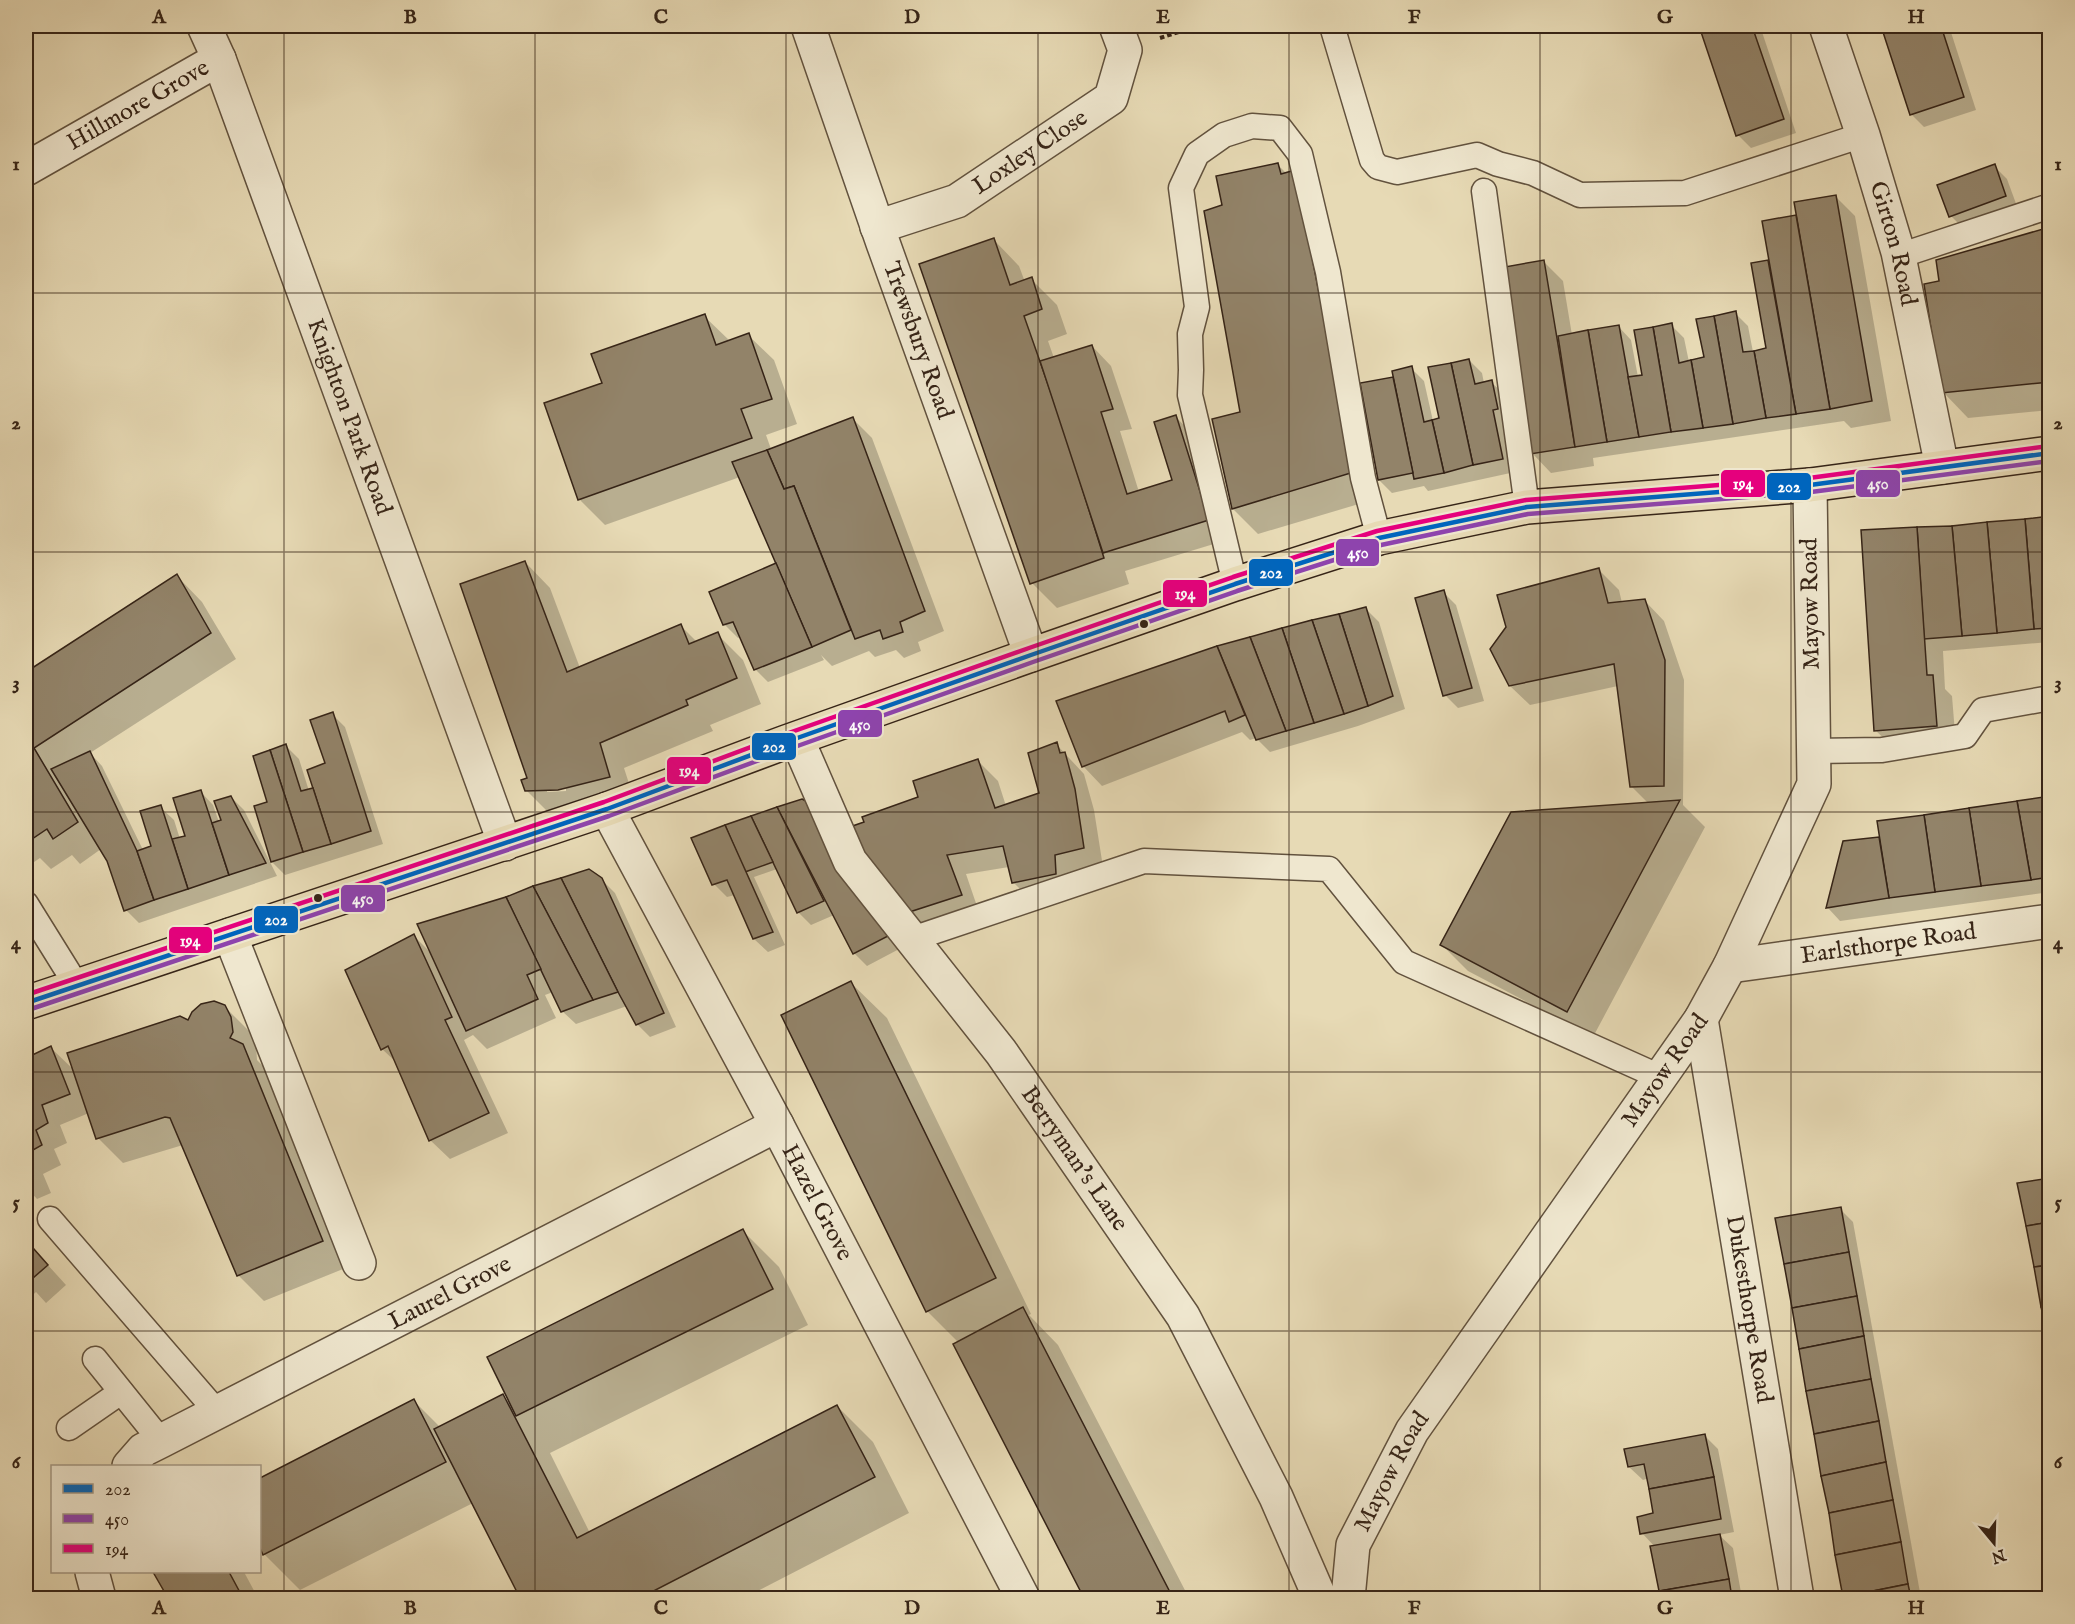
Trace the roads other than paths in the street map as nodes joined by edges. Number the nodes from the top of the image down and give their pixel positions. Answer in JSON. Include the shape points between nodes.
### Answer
{"nodes":[{"id":1,"x":204,"y":26,"type":"edge"},
{"id":2,"x":808,"y":26,"type":"edge"},
{"id":3,"x":1116,"y":26,"type":"edge"},
{"id":4,"x":1332,"y":26,"type":"edge"},
{"id":5,"x":1826,"y":26,"type":"edge"},
{"id":6,"x":219,"y":59,"type":"junction"},
{"id":7,"x":1863,"y":135,"type":"junction"},
{"id":8,"x":26,"y":169,"type":"edge"},
{"id":9,"x":1484,"y":191,"type":"dead end"},
{"id":10,"x":2049,"y":206,"type":"edge"},
{"id":11,"x":877,"y":227,"type":"junction"},
{"id":12,"x":1899,"y":256,"type":"junction"},
{"id":13,"x":2049,"y":453,"type":"edge"},
{"id":14,"x":1942,"y":467,"type":"junction"},
{"id":15,"x":1810,"y":485,"type":"junction"},
{"id":16,"x":1527,"y":507,"type":"junction"},
{"id":17,"x":1379,"y":538,"type":"junction"},
{"id":18,"x":1235,"y":584,"type":"junction"},
{"id":19,"x":1031,"y":655,"type":"junction"},
{"id":20,"x":2049,"y":698,"type":"edge"},
{"id":21,"x":797,"y":739,"type":"junction"},
{"id":22,"x":1813,"y":751,"type":"junction"},
{"id":23,"x":607,"y":809,"type":"junction"},
{"id":24,"x":505,"y":844,"type":"junction"},
{"id":25,"x":26,"y":904,"type":"edge"},
{"id":26,"x":2049,"y":921,"type":"edge"},
{"id":27,"x":230,"y":935,"type":"junction"},
{"id":28,"x":912,"y":939,"type":"junction"},
{"id":29,"x":1730,"y":966,"type":"junction"},
{"id":30,"x":77,"y":986,"type":"junction"},
{"id":31,"x":26,"y":1003,"type":"edge"},
{"id":32,"x":1701,"y":1019,"type":"junction"},
{"id":33,"x":1660,"y":1077,"type":"junction"},
{"id":34,"x":777,"y":1125,"type":"junction"},
{"id":35,"x":50,"y":1219,"type":"dead end"},
{"id":36,"x":359,"y":1263,"type":"dead end"},
{"id":37,"x":95,"y":1359,"type":"dead end"},
{"id":38,"x":121,"y":1392,"type":"junction"},
{"id":39,"x":217,"y":1412,"type":"junction"},
{"id":40,"x":69,"y":1428,"type":"dead end"},
{"id":41,"x":161,"y":1441,"type":"junction"},
{"id":42,"x":131,"y":1465,"type":"edge"},
{"id":43,"x":92,"y":1573,"type":"edge"},
{"id":44,"x":99,"y":1599,"type":"edge"},
{"id":45,"x":1023,"y":1599,"type":"edge"},
{"id":46,"x":1320,"y":1599,"type":"edge"},
{"id":47,"x":1348,"y":1599,"type":"edge"},
{"id":48,"x":1797,"y":1599,"type":"edge"}],
"edges":[{"from":1,"to":6,"type":"street","name":"Knighton Park Road"},
{"from":2,"to":11,"type":"street","name":"Trewsbury Road"},
{"from":3,"to":11,"type":"street","name":"Loxley Close","via":[[1125,50],[1111,98],[957,201]]},
{"from":4,"to":7,"type":"lane","via":[[1372,160],[1378,167],[1397,172],[1478,154],[1580,195],[1685,193]]},
{"from":5,"to":7,"type":"street","name":"Girton Road"},
{"from":6,"to":8,"type":"street","name":"Hillmore Grove"},
{"from":6,"to":24,"type":"street","name":"Knighton Park Road"},
{"from":7,"to":12,"type":"street","name":"Girton Road"},
{"from":9,"to":16,"type":"lane"},
{"from":10,"to":12,"type":"lane"},
{"from":11,"to":19,"type":"street","name":"Trewsbury Road"},
{"from":12,"to":14,"type":"street","name":"Girton Road"},
{"from":13,"to":14,"type":"main road"},
{"from":14,"to":15,"type":"main road"},
{"from":15,"to":16,"type":"main road"},
{"from":15,"to":22,"type":"street","name":"Mayow Road"},
{"from":16,"to":17,"type":"main road"},
{"from":17,"to":18,"type":"main road"},
{"from":17,"to":18,"type":"lane","via":[[1363,478],[1328,272],[1300,154],[1280,128],[1252,126],[1224,135],[1197,154],[1181,188],[1197,307],[1190,334],[1190,395]]},
{"from":18,"to":19,"type":"main road"},
{"from":19,"to":21,"type":"main road"},
{"from":20,"to":22,"type":"lane","via":[[1983,710],[1965,736],[1882,750]]},
{"from":21,"to":23,"type":"main road"},
{"from":21,"to":28,"type":"street","name":"Berryman's Lane","via":[[850,861]]},
{"from":22,"to":29,"type":"street","name":"Mayow Road","via":[[1814,784]]},
{"from":23,"to":24,"type":"main road"},
{"from":23,"to":34,"type":"street","name":"Hazel Grove"},
{"from":24,"to":27,"type":"main road"},
{"from":25,"to":30,"type":"lane"},
{"from":26,"to":29,"type":"street","name":"Earlsthorpe Road"},
{"from":27,"to":30,"type":"main road"},
{"from":27,"to":36,"type":"street"},
{"from":28,"to":33,"type":"lane","via":[[1144,861],[1329,868],[1404,962]]},
{"from":28,"to":46,"type":"street","name":"Berryman's Lane","via":[[1001,1052],[1183,1316],[1276,1497]]},
{"from":29,"to":32,"type":"street","name":"Mayow Road"},
{"from":30,"to":31,"type":"main road"},
{"from":32,"to":33,"type":"street","name":"Mayow Road"},
{"from":32,"to":48,"type":"street","name":"Dukesthorpe Road"},
{"from":33,"to":47,"type":"street","name":"Mayow Road","via":[[1412,1431],[1353,1545]]},
{"from":34,"to":39,"type":"street","name":"Laurel Grove"},
{"from":34,"to":45,"type":"street","name":"Hazel Grove"},
{"from":35,"to":39,"type":"lane"},
{"from":37,"to":38,"type":"lane"},
{"from":38,"to":40,"type":"lane"},
{"from":38,"to":41,"type":"lane"},
{"from":39,"to":41,"type":"street","name":"Laurel Grove"},
{"from":41,"to":42,"type":"street","name":"Laurel Grove","via":[[143,1450]]},
{"from":43,"to":44,"type":"street"}]}
